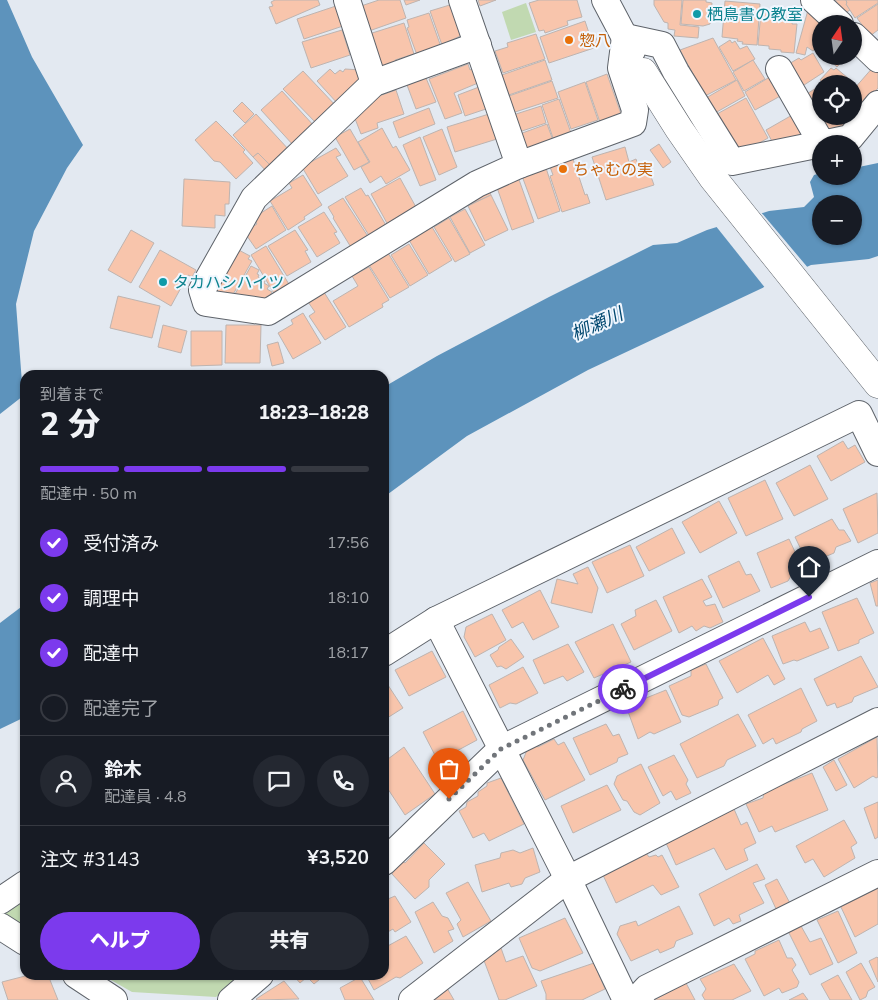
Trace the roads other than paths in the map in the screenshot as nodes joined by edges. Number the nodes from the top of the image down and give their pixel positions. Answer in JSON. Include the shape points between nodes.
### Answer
{"nodes":[{"id":1,"x":346,"y":0,"type":"edge"},
{"id":2,"x":462,"y":0,"type":"edge"},
{"id":3,"x":606,"y":0,"type":"edge"},
{"id":4,"x":814,"y":0,"type":"edge"},
{"id":5,"x":830,"y":15,"type":"edge"},
{"id":6,"x":625,"y":37,"type":"junction"},
{"id":7,"x":862,"y":44,"type":"edge"},
{"id":8,"x":478,"y":45,"type":"junction"},
{"id":9,"x":878,"y":59,"type":"edge"},
{"id":10,"x":779,"y":69,"type":"dead end"},
{"id":11,"x":644,"y":72,"type":"joint"},
{"id":12,"x":374,"y":83,"type":"junction"},
{"id":13,"x":878,"y":104,"type":"edge"},
{"id":14,"x":817,"y":135,"type":"edge"},
{"id":15,"x":852,"y":135,"type":"edge"},
{"id":16,"x":812,"y":146,"type":"edge"},
{"id":17,"x":519,"y":165,"type":"junction"},
{"id":18,"x":878,"y":384,"type":"edge"},
{"id":19,"x":878,"y":453,"type":"edge"},
{"id":20,"x":878,"y":563,"type":"edge"},
{"id":21,"x":436,"y":620,"type":"junction"},
{"id":22,"x":389,"y":650,"type":"edge"},
{"id":23,"x":878,"y":721,"type":"edge"},
{"id":24,"x":501,"y":749,"type":"junction"},
{"id":25,"x":389,"y":857,"type":"edge"},
{"id":26,"x":878,"y":873,"type":"edge"},
{"id":27,"x":568,"y":879,"type":"junction"},
{"id":28,"x":20,"y":887,"type":"edge"},
{"id":29,"x":0,"y":900,"type":"edge"},
{"id":30,"x":0,"y":926,"type":"edge"},
{"id":31,"x":20,"y":939,"type":"edge"},
{"id":32,"x":84,"y":980,"type":"edge"},
{"id":33,"x":254,"y":980,"type":"edge"},
{"id":34,"x":114,"y":1000,"type":"edge"},
{"id":35,"x":231,"y":1000,"type":"edge"},
{"id":36,"x":412,"y":1000,"type":"edge"},
{"id":37,"x":626,"y":1000,"type":"edge"},
{"id":38,"x":636,"y":1000,"type":"edge"}],
"edges":[{"from":1,"to":12,"type":"street"},
{"from":2,"to":8,"type":"street"},
{"from":3,"to":6,"type":"street"},
{"from":4,"to":5,"type":"street"},
{"from":6,"to":11,"type":"street"},
{"from":6,"to":16,"type":"street","via":[[662,45],[732,162]]},
{"from":6,"to":17,"type":"street","via":[[621,68],[635,110],[634,123]]},
{"from":7,"to":9,"type":"street"},
{"from":8,"to":12,"type":"street"},
{"from":8,"to":17,"type":"street"},
{"from":10,"to":14,"type":"street"},
{"from":11,"to":18,"type":"street","via":[[713,178]]},
{"from":12,"to":17,"type":"street","via":[[254,198],[202,290],[206,303],[268,312],[477,184]]},
{"from":13,"to":15,"type":"street"},
{"from":19,"to":21,"type":"street","via":[[858,414]]},
{"from":20,"to":24,"type":"street"},
{"from":21,"to":22,"type":"street"},
{"from":21,"to":24,"type":"street"},
{"from":23,"to":27,"type":"street"},
{"from":24,"to":25,"type":"street"},
{"from":24,"to":27,"type":"street"},
{"from":26,"to":38,"type":"street","via":[[648,988]]},
{"from":27,"to":36,"type":"street"},
{"from":27,"to":37,"type":"street"},
{"from":28,"to":29,"type":"street"},
{"from":30,"to":31,"type":"street"},
{"from":32,"to":34,"type":"street"},
{"from":33,"to":35,"type":"street"}]}
